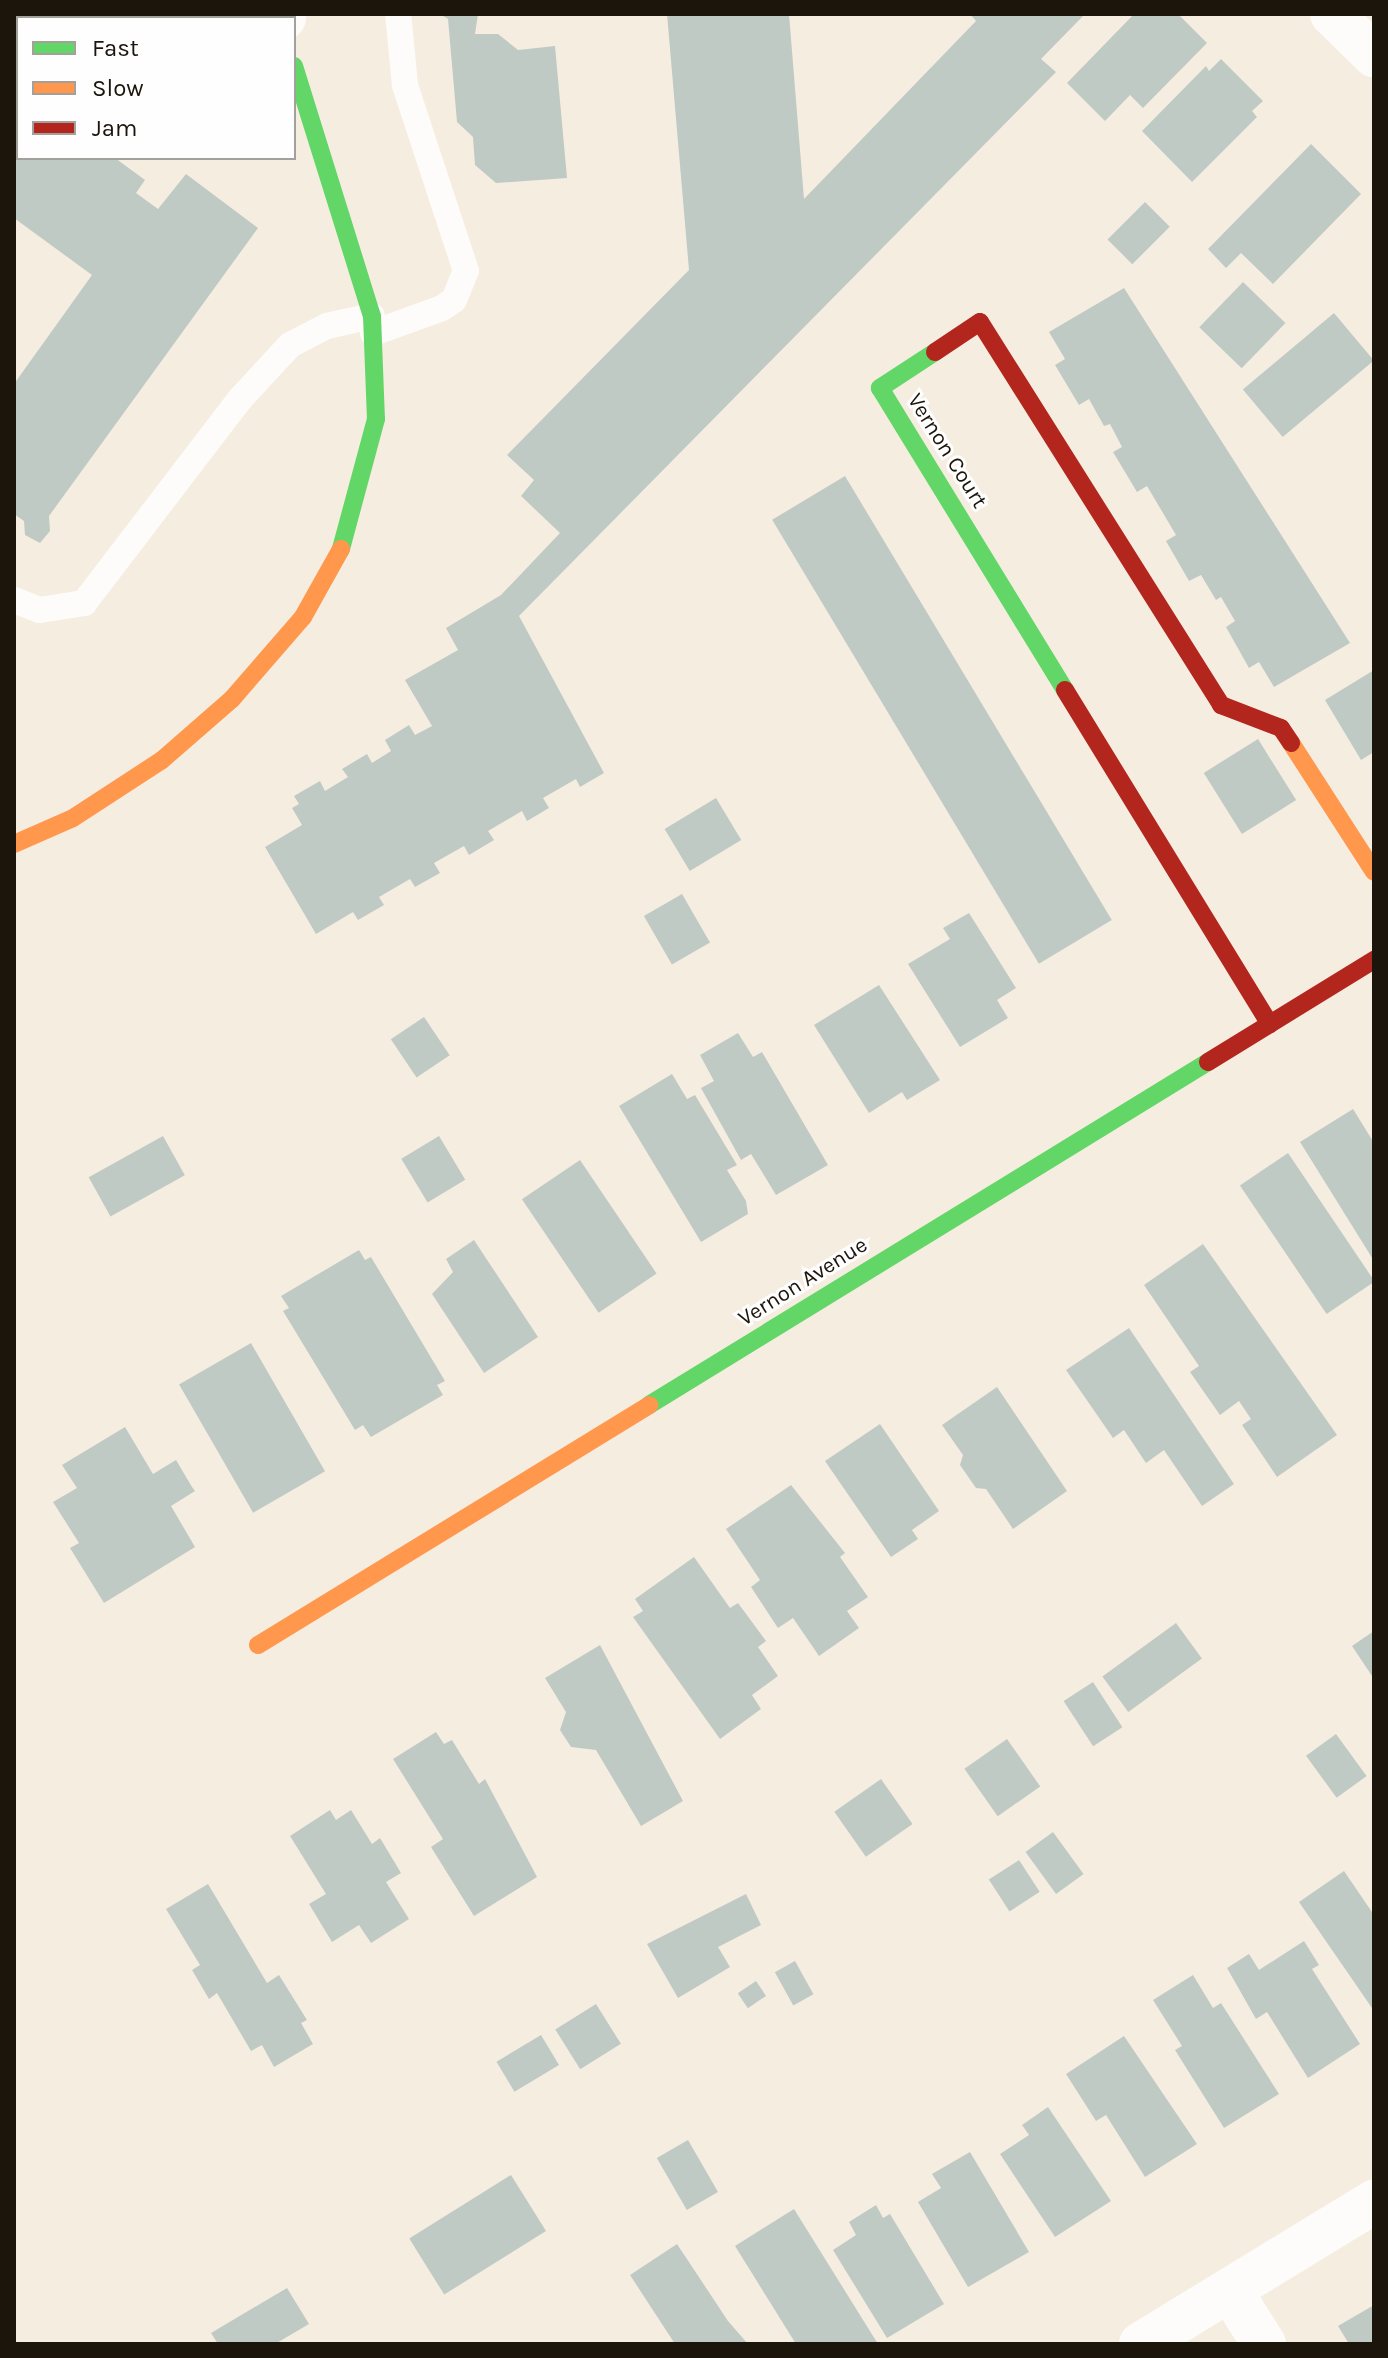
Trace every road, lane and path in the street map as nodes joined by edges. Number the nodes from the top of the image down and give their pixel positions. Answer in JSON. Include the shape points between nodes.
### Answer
{"nodes":[{"id":1,"x":398,"y":14,"type":"edge"},
{"id":2,"x":1332,"y":14,"type":"edge"},
{"id":3,"x":1374,"y":55,"type":"edge"},
{"id":4,"x":296,"y":73,"type":"edge"},
{"id":5,"x":373,"y":324,"type":"junction"},
{"id":6,"x":14,"y":600,"type":"edge"},
{"id":7,"x":14,"y":844,"type":"edge"},
{"id":8,"x":1374,"y":872,"type":"edge"},
{"id":9,"x":1374,"y":960,"type":"edge"},
{"id":10,"x":1270,"y":1024,"type":"junction"},
{"id":11,"x":258,"y":1645,"type":"dead end"},
{"id":12,"x":1374,"y":2202,"type":"edge"},
{"id":13,"x":1230,"y":2290,"type":"junction"},
{"id":14,"x":1141,"y":2344,"type":"edge"},
{"id":15,"x":1264,"y":2344,"type":"edge"}],
"edges":[{"from":1,"to":5,"type":"lane","via":[[405,85],[466,271],[454,300],[442,308]]},
{"from":2,"to":3,"type":"street"},
{"from":4,"to":5,"type":"street"},
{"from":5,"to":6,"type":"lane","via":[[327,326],[290,345],[241,398],[84,603],[40,610]]},
{"from":5,"to":7,"type":"street","via":[[376,419],[362,493],[346,539],[303,617],[232,699],[162,760],[73,818]]},
{"from":8,"to":10,"type":"street","name":"Vernon Court","via":[[1281,728],[1221,705],[980,322],[880,388]]},
{"from":9,"to":10,"type":"street","name":"Vernon Avenue"},
{"from":10,"to":11,"type":"street","name":"Vernon Avenue"},
{"from":12,"to":13,"type":"street"},
{"from":13,"to":14,"type":"street"},
{"from":13,"to":15,"type":"street"}]}
